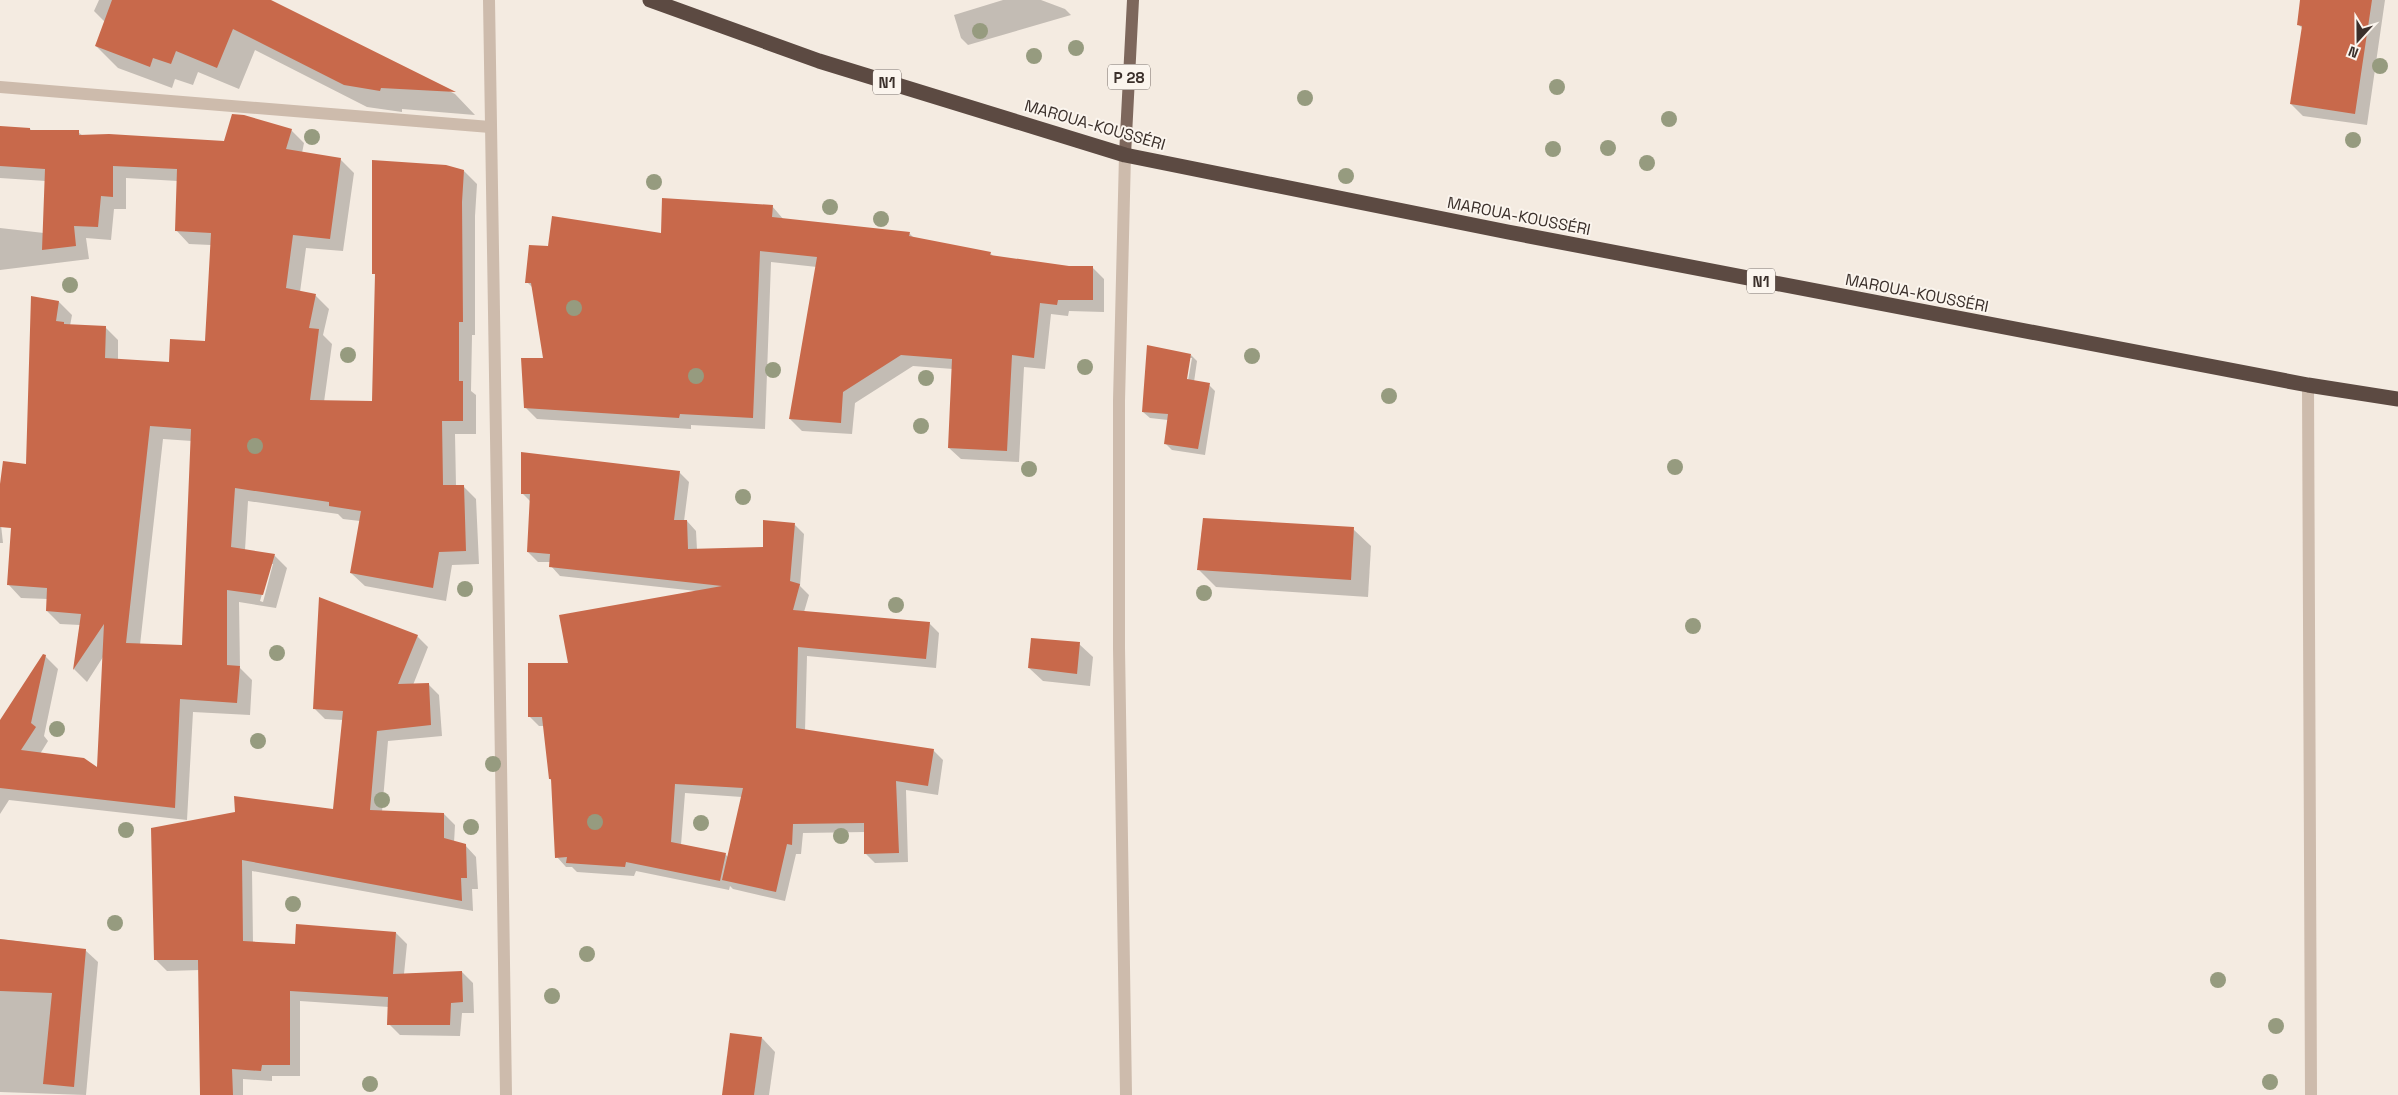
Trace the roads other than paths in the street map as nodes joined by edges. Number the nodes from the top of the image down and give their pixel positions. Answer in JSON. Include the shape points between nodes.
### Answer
{"nodes":[{"id":1,"x":489,"y":0,"type":"edge"},
{"id":2,"x":650,"y":0,"type":"edge"},
{"id":3,"x":1133,"y":0,"type":"edge"},
{"id":4,"x":0,"y":87,"type":"edge"},
{"id":5,"x":490,"y":127,"type":"junction"},
{"id":6,"x":1125,"y":155,"type":"junction"},
{"id":7,"x":2308,"y":385,"type":"junction"},
{"id":8,"x":2398,"y":399,"type":"edge"},
{"id":9,"x":506,"y":1095,"type":"edge"},
{"id":10,"x":1126,"y":1095,"type":"edge"},
{"id":11,"x":2311,"y":1095,"type":"edge"}],
"edges":[{"from":1,"to":5,"type":"street"},
{"from":2,"to":6,"type":"highway","name":"MAROUA-KOUSSÉRI","number":"N1","via":[[820,61]]},
{"from":3,"to":6,"type":"main road","number":"P 28"},
{"from":4,"to":5,"type":"street"},
{"from":5,"to":9,"type":"street"},
{"from":6,"to":7,"type":"highway","name":"MAROUA-KOUSSÉRI","number":"N1"},
{"from":6,"to":10,"type":"street","via":[[1119,401],[1118,648]]},
{"from":7,"to":8,"type":"highway","name":"MAROUA-KOUSSÉRI","number":"N1"},
{"from":7,"to":11,"type":"street"}]}
